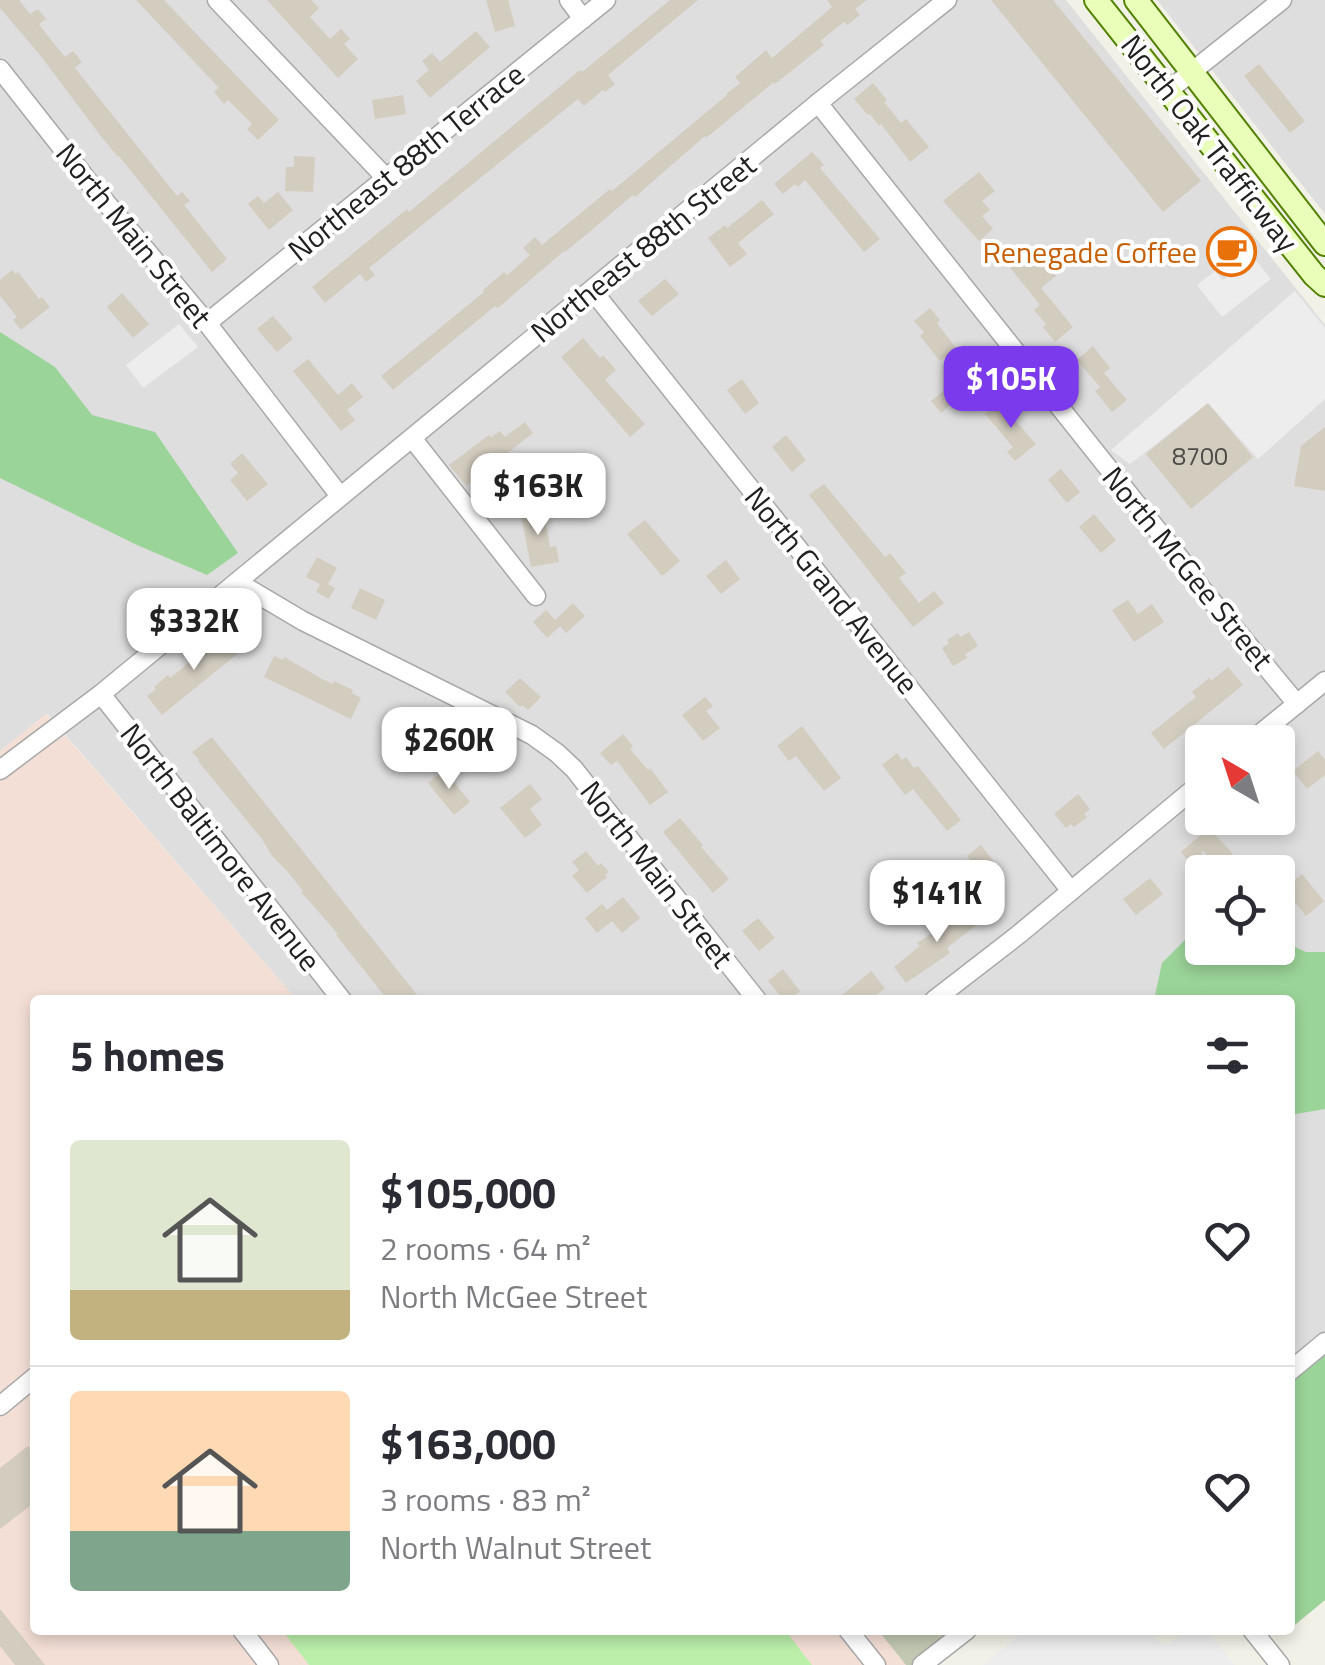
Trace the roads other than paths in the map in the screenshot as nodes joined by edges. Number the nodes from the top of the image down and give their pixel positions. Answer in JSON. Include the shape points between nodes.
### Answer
{"nodes":[{"id":1,"x":217,"y":0,"type":"edge"},
{"id":2,"x":569,"y":0,"type":"edge"},
{"id":3,"x":606,"y":0,"type":"edge"},
{"id":4,"x":947,"y":0,"type":"edge"},
{"id":5,"x":1096,"y":0,"type":"edge"},
{"id":6,"x":1136,"y":0,"type":"edge"},
{"id":7,"x":1282,"y":0,"type":"edge"},
{"id":8,"x":583,"y":19,"type":"junction"},
{"id":9,"x":0,"y":69,"type":"edge"},
{"id":10,"x":1193,"y":72,"type":"junction"},
{"id":11,"x":1169,"y":90,"type":"junction"},
{"id":12,"x":818,"y":103,"type":"junction"},
{"id":13,"x":386,"y":178,"type":"junction"},
{"id":14,"x":1325,"y":244,"type":"edge"},
{"id":15,"x":1325,"y":285,"type":"edge"},
{"id":16,"x":592,"y":290,"type":"junction"},
{"id":17,"x":207,"y":323,"type":"junction"},
{"id":18,"x":412,"y":438,"type":"junction"},
{"id":19,"x":340,"y":496,"type":"junction"},
{"id":20,"x":236,"y":582,"type":"junction"},
{"id":21,"x":536,"y":596,"type":"dead end"},
{"id":22,"x":1325,"y":681,"type":"edge"},
{"id":23,"x":100,"y":694,"type":"junction"},
{"id":24,"x":1297,"y":704,"type":"junction"},
{"id":25,"x":1271,"y":725,"type":"edge"},
{"id":26,"x":0,"y":770,"type":"edge"},
{"id":27,"x":1185,"y":796,"type":"edge"},
{"id":28,"x":1071,"y":890,"type":"junction"},
{"id":29,"x":338,"y":995,"type":"edge"},
{"id":30,"x":753,"y":995,"type":"edge"},
{"id":31,"x":940,"y":995,"type":"edge"},
{"id":32,"x":1325,"y":1342,"type":"edge"},
{"id":33,"x":1295,"y":1367,"type":"edge"},
{"id":34,"x":30,"y":1381,"type":"edge"},
{"id":35,"x":0,"y":1406,"type":"edge"},
{"id":36,"x":246,"y":1635,"type":"edge"},
{"id":37,"x":852,"y":1635,"type":"edge"},
{"id":38,"x":961,"y":1635,"type":"edge"},
{"id":39,"x":1256,"y":1635,"type":"edge"},
{"id":40,"x":269,"y":1665,"type":"edge"},
{"id":41,"x":876,"y":1665,"type":"edge"},
{"id":42,"x":922,"y":1665,"type":"edge"},
{"id":43,"x":1280,"y":1665,"type":"edge"}],
"edges":[{"from":1,"to":13,"type":"street"},
{"from":2,"to":8,"type":"street"},
{"from":3,"to":8,"type":"street","name":"Northeast 88th Terrace"},
{"from":4,"to":12,"type":"street","name":"Northeast 88th Street"},
{"from":5,"to":11,"type":"main road","name":"North Oak Trafficway"},
{"from":6,"to":10,"type":"main road","name":"North Oak Trafficway"},
{"from":7,"to":10,"type":"street"},
{"from":8,"to":13,"type":"street","name":"Northeast 88th Terrace"},
{"from":9,"to":17,"type":"street","name":"North Main Street"},
{"from":10,"to":11,"type":"street"},
{"from":10,"to":14,"type":"main road","name":"North Oak Trafficway"},
{"from":11,"to":15,"type":"main road","name":"North Oak Trafficway"},
{"from":12,"to":16,"type":"street","name":"Northeast 88th Street"},
{"from":12,"to":24,"type":"street","name":"North McGee Street"},
{"from":13,"to":17,"type":"street","name":"Northeast 88th Terrace"},
{"from":16,"to":18,"type":"street","name":"Northeast 88th Street"},
{"from":16,"to":28,"type":"street","name":"North Grand Avenue"},
{"from":17,"to":19,"type":"street","name":"North Main Street"},
{"from":18,"to":19,"type":"street","name":"Northeast 88th Street"},
{"from":18,"to":21,"type":"street"},
{"from":19,"to":20,"type":"street","name":"Northeast 88th Street"},
{"from":20,"to":23,"type":"street","name":"Northeast 88th Street"},
{"from":20,"to":30,"type":"street","name":"North Main Street","via":[[558,753]]},
{"from":22,"to":24,"type":"street"},
{"from":23,"to":26,"type":"street","name":"Northeast 88th Street"},
{"from":23,"to":29,"type":"street","name":"North Baltimore Avenue"},
{"from":24,"to":25,"type":"street"},
{"from":27,"to":28,"type":"street"},
{"from":28,"to":31,"type":"street"},
{"from":32,"to":33,"type":"street"},
{"from":34,"to":35,"type":"street"},
{"from":36,"to":40,"type":"street"},
{"from":37,"to":41,"type":"street"},
{"from":38,"to":42,"type":"street"},
{"from":39,"to":43,"type":"street"}]}
